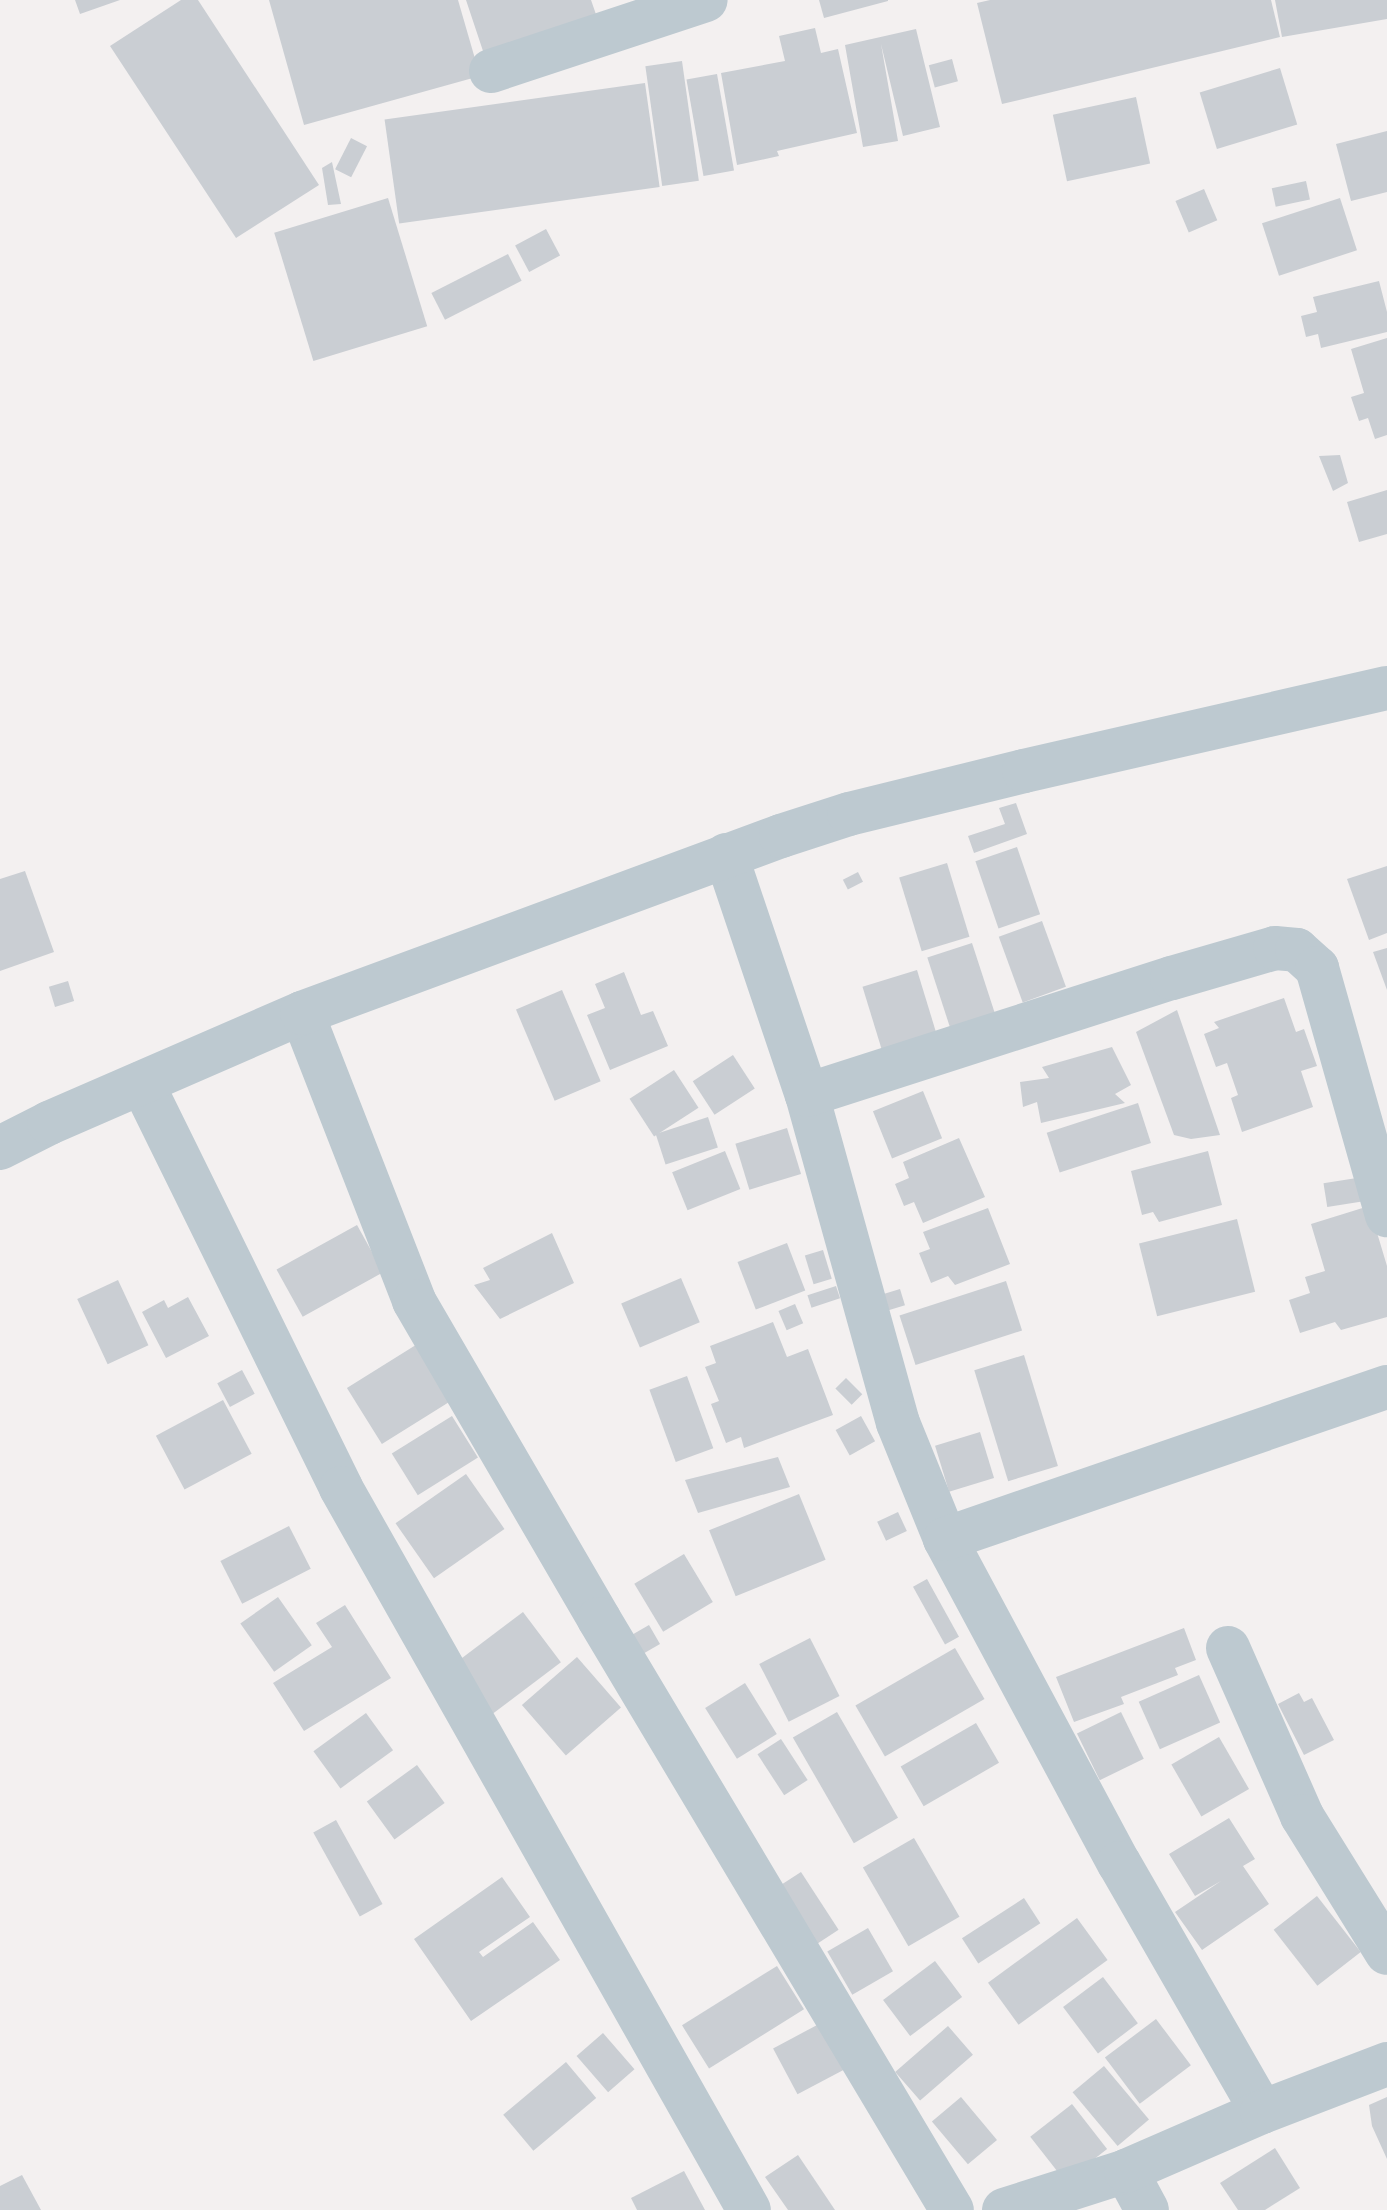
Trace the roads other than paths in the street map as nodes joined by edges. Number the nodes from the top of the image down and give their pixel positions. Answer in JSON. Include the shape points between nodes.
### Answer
{"nodes":[{"id":1,"x":706,"y":0,"type":"edge"},
{"id":2,"x":491,"y":71,"type":"dead end"},
{"id":3,"x":1387,"y":688,"type":"edge"},
{"id":4,"x":726,"y":855,"type":"junction"},
{"id":5,"x":302,"y":1013,"type":"junction"},
{"id":6,"x":142,"y":1083,"type":"junction"},
{"id":7,"x":807,"y":1095,"type":"junction"},
{"id":8,"x":0,"y":1148,"type":"edge"},
{"id":9,"x":1387,"y":1215,"type":"edge"},
{"id":10,"x":1387,"y":1387,"type":"edge"},
{"id":11,"x":945,"y":1539,"type":"junction"},
{"id":12,"x":1228,"y":1648,"type":"dead end"},
{"id":13,"x":1387,"y":1953,"type":"edge"},
{"id":14,"x":1387,"y":2064,"type":"edge"},
{"id":15,"x":1262,"y":2112,"type":"junction"},
{"id":16,"x":1126,"y":2171,"type":"junction"},
{"id":17,"x":749,"y":2210,"type":"edge"},
{"id":18,"x":952,"y":2210,"type":"edge"},
{"id":19,"x":1004,"y":2210,"type":"edge"},
{"id":20,"x":1147,"y":2210,"type":"edge"}],
"edges":[{"from":1,"to":2,"type":"street"},
{"from":3,"to":4,"type":"street","via":[[849,814]]},
{"from":4,"to":5,"type":"street"},
{"from":4,"to":7,"type":"street"},
{"from":5,"to":6,"type":"street"},
{"from":5,"to":18,"type":"street","via":[[414,1301]]},
{"from":6,"to":8,"type":"street"},
{"from":6,"to":17,"type":"street","via":[[341,1488]]},
{"from":7,"to":9,"type":"street","via":[[1172,978],[1275,948],[1297,950],[1317,968]]},
{"from":7,"to":11,"type":"street","via":[[898,1423]]},
{"from":10,"to":11,"type":"street"},
{"from":11,"to":15,"type":"street","via":[[1119,1863]]},
{"from":12,"to":13,"type":"street","via":[[1302,1816]]},
{"from":14,"to":15,"type":"street"},
{"from":15,"to":16,"type":"street"},
{"from":16,"to":19,"type":"street"},
{"from":16,"to":20,"type":"street"}]}
